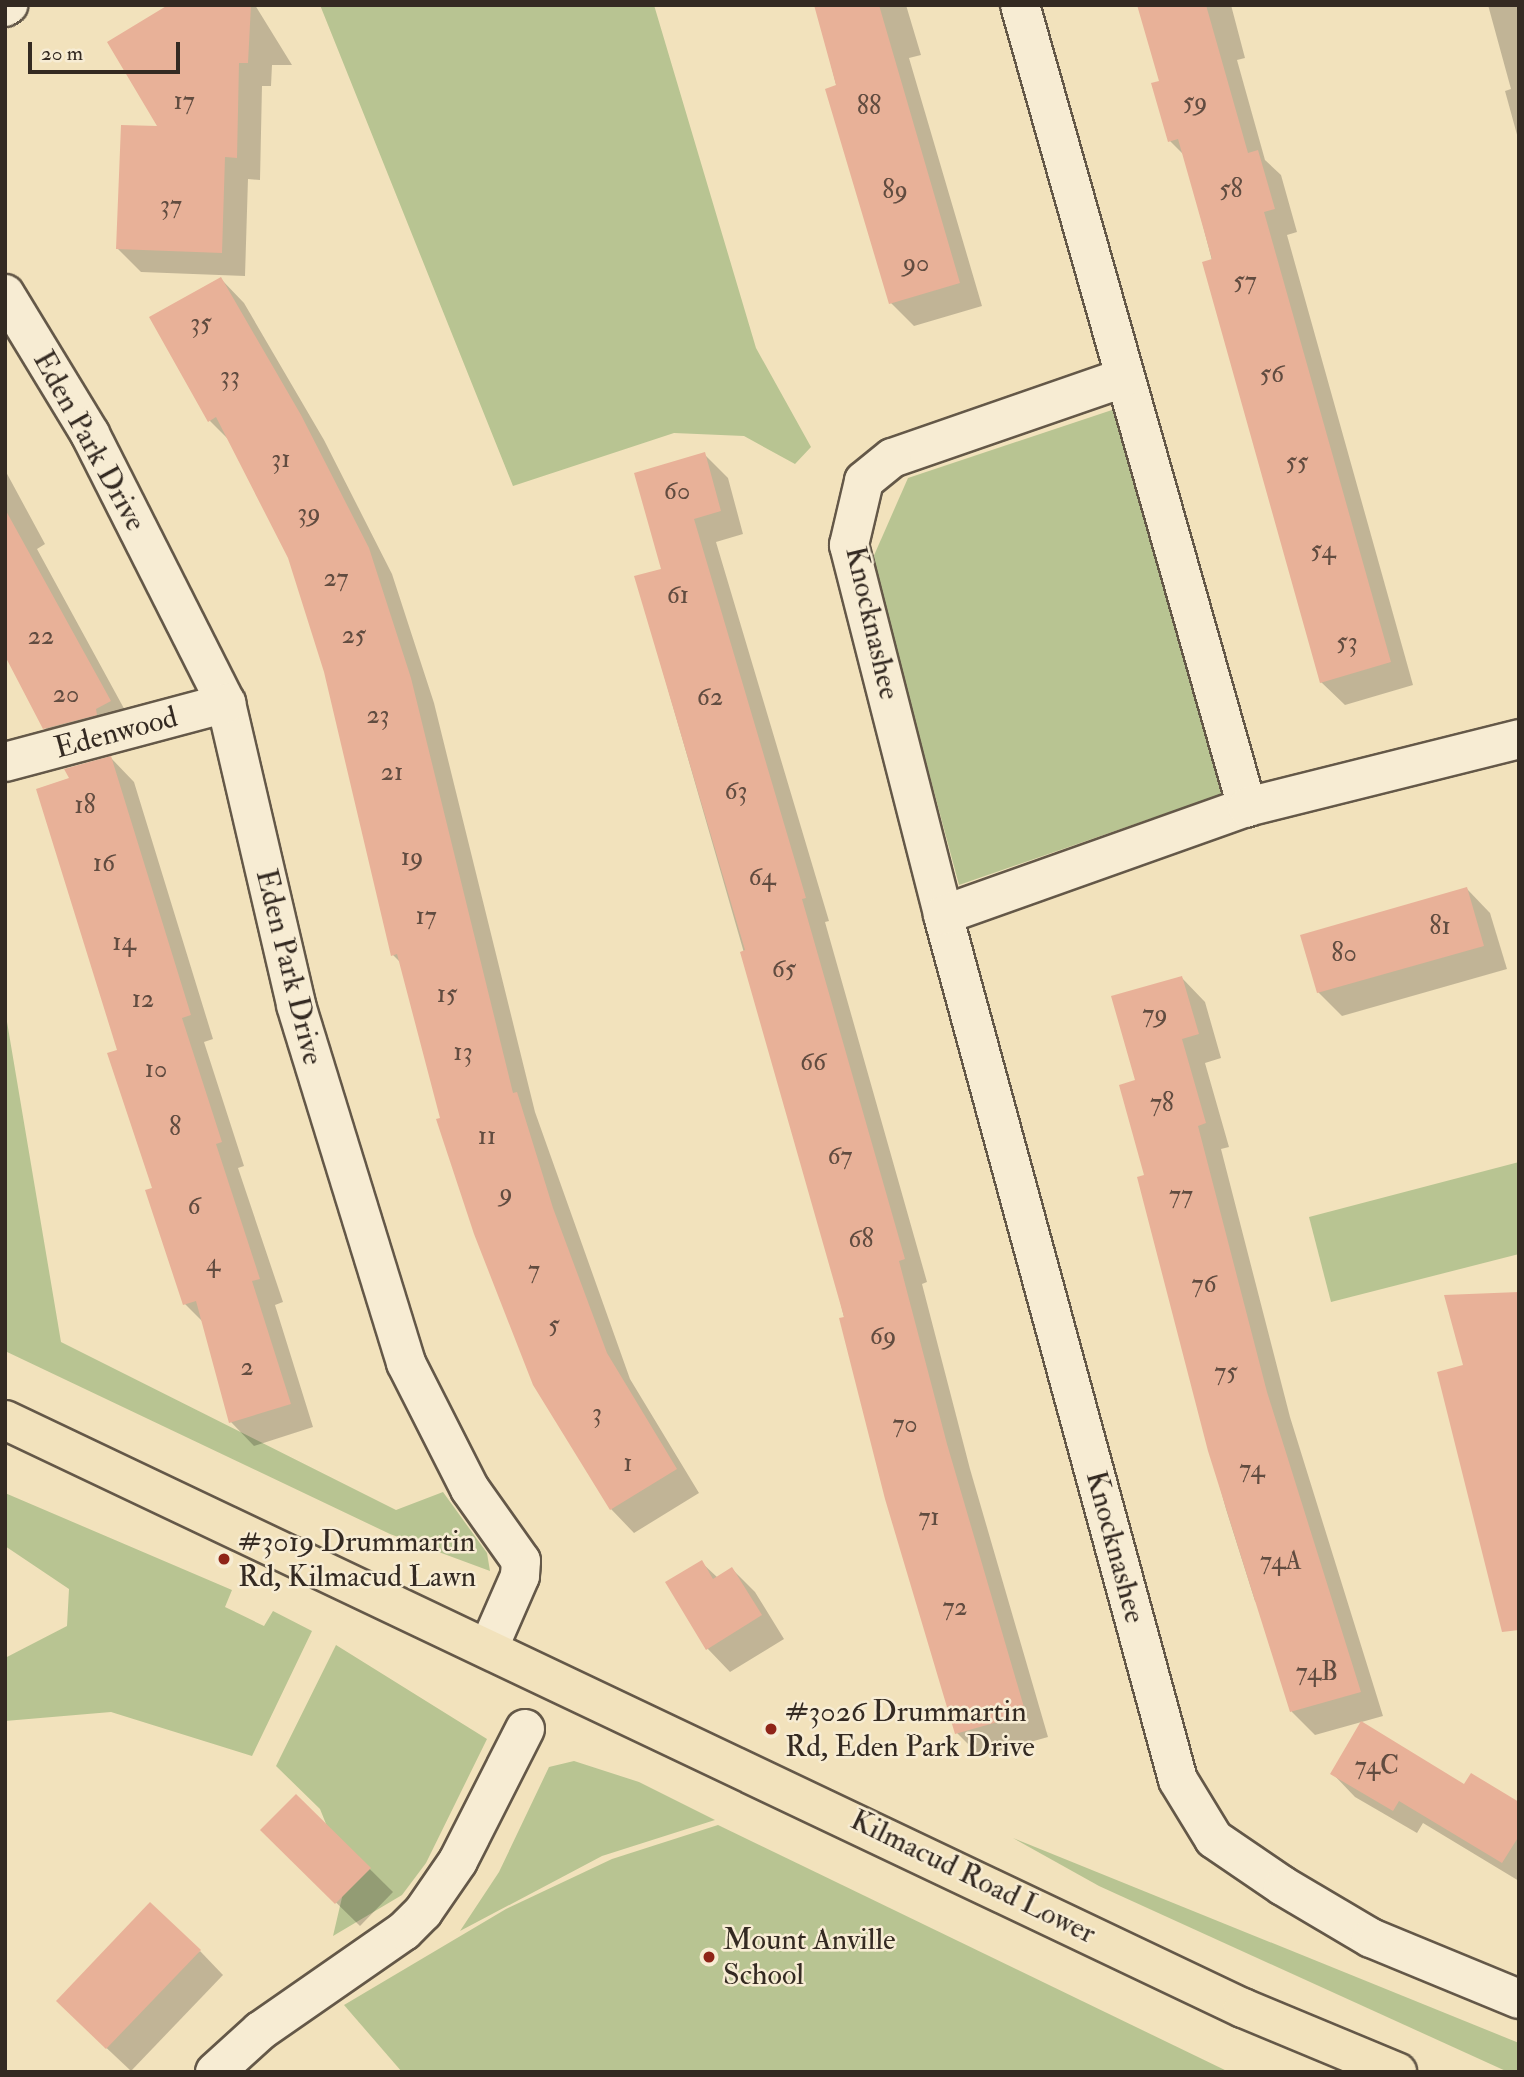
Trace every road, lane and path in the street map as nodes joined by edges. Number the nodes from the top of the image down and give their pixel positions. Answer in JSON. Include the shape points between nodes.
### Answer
{"nodes":[{"id":1,"x":1020,"y":5,"type":"edge"},
{"id":2,"x":5,"y":295,"type":"edge"},
{"id":3,"x":1123,"y":378,"type":"junction"},
{"id":4,"x":226,"y":703,"type":"junction"},
{"id":5,"x":1519,"y":739,"type":"edge"},
{"id":6,"x":5,"y":762,"type":"edge"},
{"id":7,"x":1247,"y":807,"type":"junction"},
{"id":8,"x":943,"y":915,"type":"junction"},
{"id":9,"x":5,"y":1420,"type":"edge"},
{"id":10,"x":489,"y":1647,"type":"junction"},
{"id":11,"x":525,"y":1729,"type":"dead end"},
{"id":12,"x":1519,"y":1998,"type":"edge"},
{"id":13,"x":215,"y":2072,"type":"edge"},
{"id":14,"x":1397,"y":2072,"type":"edge"}],
"edges":[{"from":1,"to":3,"type":"street"},
{"from":2,"to":4,"type":"street","name":"Eden Park Drive","via":[[90,433]]},
{"from":3,"to":7,"type":"street"},
{"from":3,"to":8,"type":"street","name":"Knocknashee","via":[[892,458],[864,481],[849,545]]},
{"from":4,"to":6,"type":"street","name":"Edenwood"},
{"from":4,"to":10,"type":"street","name":"Eden Park Drive","via":[[296,1005],[406,1363],[470,1489],[522,1561],[517,1584]]},
{"from":5,"to":7,"type":"street"},
{"from":7,"to":8,"type":"street"},
{"from":8,"to":12,"type":"street","name":"Knocknashee","via":[[1178,1780],[1214,1839],[1283,1886],[1371,1938]]},
{"from":9,"to":10,"type":"main road","name":"Kilmacud Road Lower"},
{"from":10,"to":14,"type":"main road","name":"Kilmacud Road Lower","via":[[1243,2008]]},
{"from":11,"to":13,"type":"street","via":[[458,1861],[423,1912],[404,1931],[260,2031]]}]}
